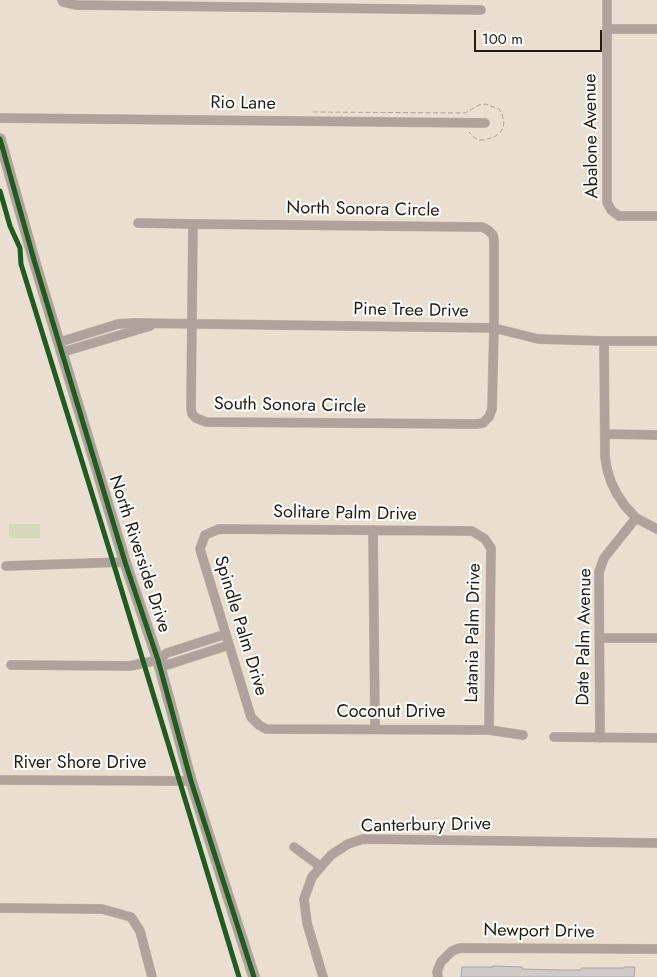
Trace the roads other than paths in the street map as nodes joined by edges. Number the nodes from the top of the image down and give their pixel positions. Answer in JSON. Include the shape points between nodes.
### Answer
{"nodes":[{"id":1,"x":62,"y":0,"type":"edge"},
{"id":2,"x":607,"y":0,"type":"edge"},
{"id":3,"x":481,"y":10,"type":"dead end"},
{"id":4,"x":607,"y":29,"type":"junction"},
{"id":5,"x":657,"y":29,"type":"edge"},
{"id":6,"x":0,"y":118,"type":"edge"},
{"id":7,"x":486,"y":122,"type":"dead end"},
{"id":8,"x":0,"y":139,"type":"edge"},
{"id":9,"x":657,"y":216,"type":"edge"},
{"id":10,"x":138,"y":223,"type":"dead end"},
{"id":11,"x":193,"y":224,"type":"junction"},
{"id":12,"x":191,"y":324,"type":"junction"},
{"id":13,"x":494,"y":328,"type":"junction"},
{"id":14,"x":604,"y":341,"type":"junction"},
{"id":15,"x":657,"y":341,"type":"edge"},
{"id":16,"x":61,"y":347,"type":"junction"},
{"id":17,"x":604,"y":434,"type":"junction"},
{"id":18,"x":657,"y":435,"type":"edge"},
{"id":19,"x":636,"y":518,"type":"junction"},
{"id":20,"x":657,"y":529,"type":"edge"},
{"id":21,"x":374,"y":530,"type":"junction"},
{"id":22,"x":204,"y":535,"type":"joint"},
{"id":23,"x":485,"y":539,"type":"joint"},
{"id":24,"x":125,"y":562,"type":"junction"},
{"id":25,"x":6,"y":566,"type":"dead end"},
{"id":26,"x":226,"y":634,"type":"junction"},
{"id":27,"x":599,"y":638,"type":"junction"},
{"id":28,"x":657,"y":638,"type":"edge"},
{"id":29,"x":229,"y":645,"type":"junction"},
{"id":30,"x":158,"y":660,"type":"junction"},
{"id":31,"x":11,"y":665,"type":"dead end"},
{"id":32,"x":259,"y":725,"type":"joint"},
{"id":33,"x":376,"y":729,"type":"junction"},
{"id":34,"x":488,"y":730,"type":"junction"},
{"id":35,"x":523,"y":734,"type":"dead end"},
{"id":36,"x":554,"y":737,"type":"dead end"},
{"id":37,"x":600,"y":738,"type":"junction"},
{"id":38,"x":657,"y":738,"type":"edge"},
{"id":39,"x":0,"y":780,"type":"edge"},
{"id":40,"x":191,"y":781,"type":"junction"},
{"id":41,"x":657,"y":843,"type":"edge"},
{"id":42,"x":294,"y":847,"type":"dead end"},
{"id":43,"x":321,"y":867,"type":"junction"},
{"id":44,"x":0,"y":908,"type":"edge"},
{"id":45,"x":657,"y":949,"type":"edge"},
{"id":46,"x":152,"y":977,"type":"edge"},
{"id":47,"x":254,"y":977,"type":"edge"},
{"id":48,"x":323,"y":977,"type":"edge"},
{"id":49,"x":438,"y":977,"type":"edge"}],
"edges":[{"from":1,"to":3,"type":"street","via":[[76,5]]},
{"from":2,"to":4,"type":"street","name":"Abalone Avenue"},
{"from":4,"to":5,"type":"street"},
{"from":4,"to":9,"type":"street","name":"Abalone Avenue","via":[[607,202],[619,216]]},
{"from":6,"to":7,"type":"street","name":"Rio Lane"},
{"from":8,"to":16,"type":"street","name":"North Riverside Drive"},
{"from":10,"to":11,"type":"street","name":"North Sonora Circle"},
{"from":11,"to":12,"type":"street","name":"South Sonora Circle"},
{"from":11,"to":13,"type":"street","name":"North Sonora Circle","via":[[488,230],[494,241]]},
{"from":12,"to":13,"type":"street","name":"Pine Tree Drive"},
{"from":12,"to":13,"type":"street","name":"South Sonora Circle","via":[[191,408],[196,418],[206,422],[483,423],[492,409]]},
{"from":12,"to":16,"type":"street","name":"Pine Tree Drive","via":[[162,323]]},
{"from":13,"to":14,"type":"street","name":"Pine Tree Drive","via":[[538,339]]},
{"from":14,"to":15,"type":"street","name":"Pine Tree Drive"},
{"from":14,"to":17,"type":"street"},
{"from":16,"to":24,"type":"street","name":"North Riverside Drive"},
{"from":17,"to":18,"type":"street"},
{"from":17,"to":19,"type":"street","via":[[611,482]]},
{"from":19,"to":20,"type":"street"},
{"from":19,"to":27,"type":"street","name":"Date Palm Avenue","via":[[604,558],[600,572]]},
{"from":21,"to":22,"type":"street","name":"Solitare Palm Drive","via":[[219,529]]},
{"from":21,"to":23,"type":"street","name":"Solitare Palm Drive","via":[[472,531]]},
{"from":21,"to":33,"type":"street"},
{"from":22,"to":26,"type":"street","name":"Spindle Palm Drive","via":[[200,548]]},
{"from":23,"to":34,"type":"street","name":"Latania Palm Drive","via":[[491,548]]},
{"from":24,"to":25,"type":"street"},
{"from":24,"to":30,"type":"street","name":"North Riverside Drive"},
{"from":26,"to":29,"type":"street","name":"Spindle Palm Drive"},
{"from":26,"to":30,"type":"street","via":[[167,653]]},
{"from":27,"to":28,"type":"street"},
{"from":27,"to":37,"type":"street","name":"Date Palm Avenue"},
{"from":29,"to":30,"type":"street","via":[[167,665]]},
{"from":29,"to":32,"type":"street","name":"Spindle Palm Drive","via":[[251,718]]},
{"from":30,"to":31,"type":"street","via":[[130,666]]},
{"from":30,"to":40,"type":"street","name":"North Riverside Drive"},
{"from":32,"to":33,"type":"street","name":"Coconut Drive","via":[[266,729]]},
{"from":33,"to":34,"type":"street","name":"Coconut Drive"},
{"from":34,"to":35,"type":"street","name":"Coconut Drive"},
{"from":36,"to":37,"type":"street"},
{"from":37,"to":38,"type":"street"},
{"from":39,"to":40,"type":"street","name":"River Shore Drive"},
{"from":40,"to":47,"type":"street","name":"North Riverside Drive"},
{"from":41,"to":43,"type":"street","name":"Canterbury Drive","via":[[362,839],[331,855]]},
{"from":42,"to":43,"type":"street"},
{"from":43,"to":48,"type":"street","name":"Canterbury Drive","via":[[312,878],[304,899],[307,923]]},
{"from":44,"to":46,"type":"street","via":[[102,909],[131,917],[140,931]]},
{"from":45,"to":49,"type":"street","name":"Newport Drive","via":[[460,948],[441,962]]}]}
